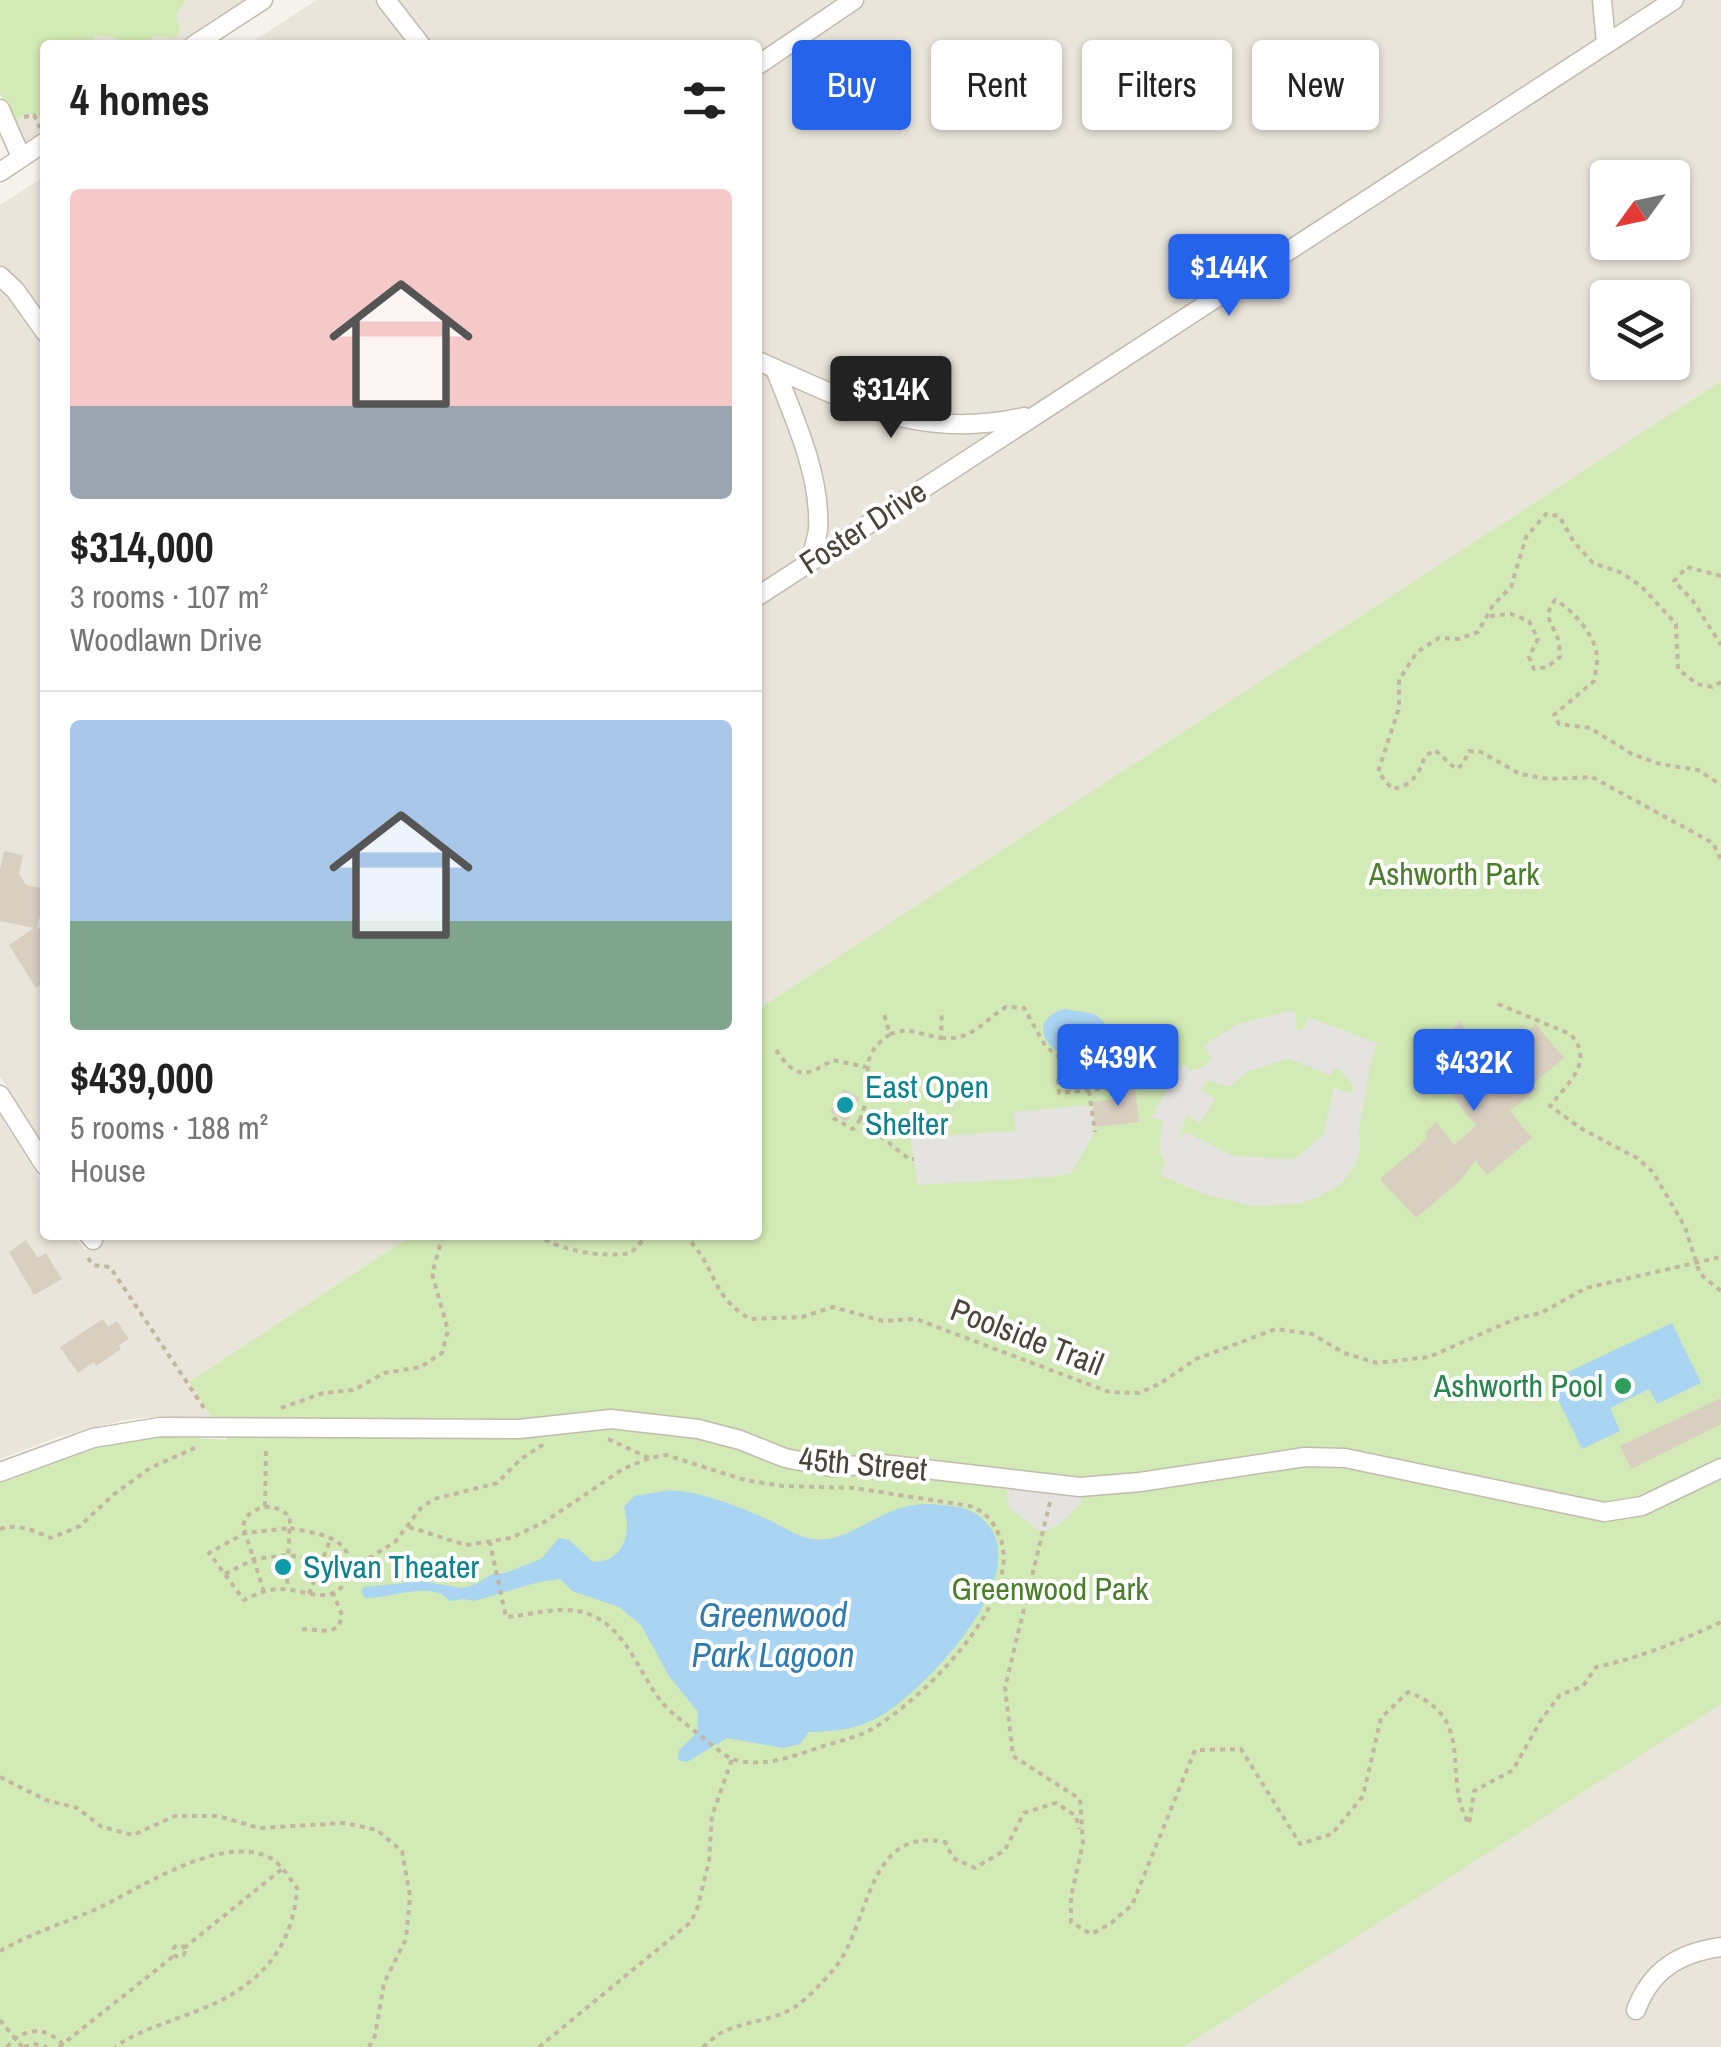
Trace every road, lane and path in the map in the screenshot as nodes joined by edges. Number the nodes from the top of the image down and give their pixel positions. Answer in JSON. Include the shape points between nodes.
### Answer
{"nodes":[{"id":1,"x":263,"y":0,"type":"edge"},
{"id":2,"x":386,"y":0,"type":"edge"},
{"id":3,"x":854,"y":0,"type":"edge"},
{"id":4,"x":1602,"y":0,"type":"edge"},
{"id":5,"x":1674,"y":0,"type":"edge"},
{"id":6,"x":202,"y":40,"type":"edge"},
{"id":7,"x":417,"y":40,"type":"edge"},
{"id":8,"x":1606,"y":43,"type":"junction"},
{"id":9,"x":762,"y":62,"type":"edge"},
{"id":10,"x":0,"y":109,"type":"edge"},
{"id":11,"x":40,"y":126,"type":"edge"},
{"id":12,"x":9,"y":129,"type":"junction"},
{"id":13,"x":40,"y":140,"type":"edge"},
{"id":14,"x":21,"y":158,"type":"junction"},
{"id":15,"x":0,"y":172,"type":"edge"},
{"id":16,"x":0,"y":276,"type":"edge"},
{"id":17,"x":40,"y":325,"type":"edge"},
{"id":18,"x":766,"y":365,"type":"edge"},
{"id":19,"x":1038,"y":414,"type":"junction"},
{"id":20,"x":811,"y":560,"type":"junction"},
{"id":21,"x":1721,"y":576,"type":"edge"},
{"id":22,"x":762,"y":593,"type":"edge"},
{"id":23,"x":1489,"y":616,"type":"junction"},
{"id":24,"x":1721,"y":645,"type":"edge"},
{"id":25,"x":1721,"y":682,"type":"edge"},
{"id":26,"x":1721,"y":785,"type":"edge"},
{"id":27,"x":1721,"y":860,"type":"edge"},
{"id":28,"x":1498,"y":1004,"type":"dead end"},
{"id":29,"x":942,"y":1010,"type":"dead end"},
{"id":30,"x":883,"y":1011,"type":"dead end"},
{"id":31,"x":890,"y":1034,"type":"junction"},
{"id":32,"x":941,"y":1038,"type":"junction"},
{"id":33,"x":776,"y":1050,"type":"dead end"},
{"id":34,"x":866,"y":1067,"type":"junction"},
{"id":35,"x":1114,"y":1088,"type":"dead end"},
{"id":36,"x":1089,"y":1090,"type":"junction"},
{"id":37,"x":0,"y":1096,"type":"edge"},
{"id":38,"x":833,"y":1118,"type":"dead end"},
{"id":39,"x":860,"y":1120,"type":"junction"},
{"id":40,"x":1095,"y":1132,"type":"dead end"},
{"id":41,"x":40,"y":1158,"type":"edge"},
{"id":42,"x":914,"y":1159,"type":"dead end"},
{"id":43,"x":442,"y":1240,"type":"edge"},
{"id":44,"x":545,"y":1240,"type":"edge"},
{"id":45,"x":644,"y":1240,"type":"edge"},
{"id":46,"x":689,"y":1240,"type":"edge"},
{"id":47,"x":88,"y":1242,"type":"edge"},
{"id":48,"x":1721,"y":1257,"type":"edge"},
{"id":49,"x":1695,"y":1261,"type":"junction"},
{"id":50,"x":1721,"y":1291,"type":"edge"},
{"id":51,"x":268,"y":1409,"type":"dead end"},
{"id":52,"x":206,"y":1435,"type":"junction"},
{"id":53,"x":608,"y":1439,"type":"dead end"},
{"id":54,"x":548,"y":1442,"type":"dead end"},
{"id":55,"x":266,"y":1443,"type":"dead end"},
{"id":56,"x":649,"y":1458,"type":"junction"},
{"id":57,"x":1721,"y":1468,"type":"edge"},
{"id":58,"x":0,"y":1472,"type":"edge"},
{"id":59,"x":1054,"y":1485,"type":"junction"},
{"id":60,"x":264,"y":1506,"type":"junction"},
{"id":61,"x":410,"y":1527,"type":"junction"},
{"id":62,"x":290,"y":1528,"type":"junction"},
{"id":63,"x":0,"y":1529,"type":"edge"},
{"id":64,"x":244,"y":1533,"type":"junction"},
{"id":65,"x":331,"y":1538,"type":"junction"},
{"id":66,"x":490,"y":1543,"type":"junction"},
{"id":67,"x":289,"y":1556,"type":"junction"},
{"id":68,"x":254,"y":1560,"type":"junction"},
{"id":69,"x":321,"y":1563,"type":"junction"},
{"id":70,"x":351,"y":1566,"type":"junction"},
{"id":71,"x":225,"y":1574,"type":"junction"},
{"id":72,"x":287,"y":1589,"type":"junction"},
{"id":73,"x":264,"y":1592,"type":"junction"},
{"id":74,"x":309,"y":1594,"type":"junction"},
{"id":75,"x":333,"y":1594,"type":"junction"},
{"id":76,"x":1721,"y":1622,"type":"edge"},
{"id":77,"x":302,"y":1629,"type":"dead end"},
{"id":78,"x":732,"y":1758,"type":"junction"},
{"id":79,"x":0,"y":1777,"type":"edge"},
{"id":80,"x":1082,"y":1843,"type":"junction"},
{"id":81,"x":282,"y":1869,"type":"junction"},
{"id":82,"x":1721,"y":1947,"type":"edge"},
{"id":83,"x":0,"y":1951,"type":"edge"},
{"id":84,"x":1636,"y":2010,"type":"dead end"},
{"id":85,"x":0,"y":2020,"type":"edge"},
{"id":86,"x":14,"y":2038,"type":"junction"},
{"id":87,"x":62,"y":2046,"type":"edge"},
{"id":88,"x":7,"y":2047,"type":"edge"},
{"id":89,"x":23,"y":2047,"type":"edge"},
{"id":90,"x":48,"y":2047,"type":"edge"},
{"id":91,"x":116,"y":2047,"type":"edge"},
{"id":92,"x":368,"y":2047,"type":"edge"},
{"id":93,"x":538,"y":2047,"type":"edge"},
{"id":94,"x":703,"y":2047,"type":"edge"}],
"edges":[{"from":1,"to":6,"type":"street"},
{"from":2,"to":7,"type":"street"},
{"from":3,"to":9,"type":"street"},
{"from":4,"to":8,"type":"street"},
{"from":5,"to":8,"type":"street","name":"Foster Drive"},
{"from":8,"to":19,"type":"street","name":"Foster Drive"},
{"from":10,"to":12,"type":"street"},
{"from":11,"to":12,"type":"path","via":[[30,114]]},
{"from":12,"to":14,"type":"street"},
{"from":13,"to":14,"type":"street"},
{"from":14,"to":15,"type":"street"},
{"from":16,"to":17,"type":"street"},
{"from":18,"to":19,"type":"street","via":[[885,416],[938,426]]},
{"from":18,"to":20,"type":"street","via":[[806,455],[818,529]]},
{"from":19,"to":20,"type":"street","name":"Foster Drive"},
{"from":20,"to":22,"type":"street","name":"Foster Drive"},
{"from":21,"to":24,"type":"path","via":[[1687,568],[1674,581]]},
{"from":23,"to":25,"type":"path","via":[[1511,588],[1526,537],[1546,514],[1559,516],[1593,562],[1641,586],[1676,624],[1678,669],[1697,684]]},
{"from":23,"to":26,"type":"path","via":[[1530,621],[1538,639],[1529,657],[1534,669],[1547,667],[1560,656],[1548,609],[1555,600],[1563,604],[1597,654],[1594,681],[1554,716],[1559,724],[1590,728],[1632,754],[1698,770]]},
{"from":23,"to":27,"type":"path","via":[[1478,632],[1439,638],[1417,652],[1399,680],[1400,708],[1378,772],[1382,780],[1392,789],[1405,787],[1435,750],[1456,768],[1469,751],[1520,774],[1592,777],[1713,843]]},
{"from":28,"to":49,"type":"path","via":[[1576,1041],[1578,1073],[1550,1106],[1653,1172],[1685,1226]]},
{"from":29,"to":32,"type":"path"},
{"from":30,"to":31,"type":"path"},
{"from":31,"to":32,"type":"path","via":[[906,1030]]},
{"from":31,"to":34,"type":"path","via":[[874,1047]]},
{"from":32,"to":36,"type":"path","via":[[962,1038],[1006,1007],[1024,1008],[1046,1047],[1065,1061],[1059,1093]]},
{"from":33,"to":34,"type":"path","via":[[802,1074],[833,1060]]},
{"from":34,"to":39,"type":"path"},
{"from":35,"to":36,"type":"path"},
{"from":36,"to":40,"type":"path"},
{"from":37,"to":41,"type":"street"},
{"from":38,"to":39,"type":"path","via":[[853,1129]]},
{"from":39,"to":42,"type":"path"},
{"from":43,"to":51,"type":"path","via":[[432,1274],[448,1330],[442,1353],[421,1368],[384,1373],[354,1390]]},
{"from":44,"to":45,"type":"path","via":[[608,1257],[631,1254]]},
{"from":46,"to":49,"type":"path","name":"Poolside Trail","via":[[720,1296],[750,1319],[833,1308],[883,1322],[916,1320],[1109,1392],[1139,1394],[1196,1359],[1276,1330],[1312,1334],[1377,1363],[1429,1357],[1586,1288]]},
{"from":47,"to":52,"type":"path","via":[[93,1265],[110,1267],[204,1408]]},
{"from":48,"to":49,"type":"path","name":"Poolside Trail"},
{"from":49,"to":50,"type":"path"},
{"from":52,"to":58,"type":"street","name":"45th Street","via":[[160,1427],[93,1438]]},
{"from":52,"to":59,"type":"street","name":"45th Street","via":[[518,1429],[611,1419],[698,1429],[831,1466],[882,1464]]},
{"from":52,"to":63,"type":"path","via":[[113,1494],[80,1526],[51,1538],[31,1529]]},
{"from":53,"to":56,"type":"path"},
{"from":54,"to":61,"type":"path","via":[[497,1483],[434,1499]]},
{"from":55,"to":60,"type":"path"},
{"from":56,"to":66,"type":"path","via":[[546,1521]]},
{"from":56,"to":78,"type":"path","via":[[666,1455],[783,1486],[854,1488],[970,1506],[987,1514],[1006,1552],[994,1600],[976,1628],[886,1719],[797,1756],[770,1762]]},
{"from":57,"to":59,"type":"street","name":"45th Street","via":[[1642,1506],[1604,1512],[1345,1458]]},
{"from":59,"to":80,"type":"path","via":[[1005,1687],[1013,1756],[1080,1800]]},
{"from":60,"to":62,"type":"path","via":[[290,1517]]},
{"from":60,"to":64,"type":"path","via":[[246,1517]]},
{"from":61,"to":66,"type":"path","via":[[466,1545]]},
{"from":61,"to":70,"type":"path","via":[[382,1552]]},
{"from":62,"to":64,"type":"path"},
{"from":62,"to":65,"type":"path"},
{"from":62,"to":67,"type":"path"},
{"from":64,"to":68,"type":"path"},
{"from":64,"to":71,"type":"path","via":[[209,1553]]},
{"from":65,"to":69,"type":"path"},
{"from":65,"to":70,"type":"path"},
{"from":66,"to":78,"type":"path","via":[[506,1618],[557,1610],[588,1614],[612,1630],[663,1704]]},
{"from":67,"to":68,"type":"path"},
{"from":67,"to":69,"type":"path"},
{"from":67,"to":72,"type":"path"},
{"from":68,"to":71,"type":"path"},
{"from":68,"to":73,"type":"path"},
{"from":69,"to":70,"type":"path"},
{"from":69,"to":74,"type":"path"},
{"from":70,"to":75,"type":"path"},
{"from":71,"to":73,"type":"path","via":[[244,1600]]},
{"from":72,"to":73,"type":"path"},
{"from":72,"to":74,"type":"path"},
{"from":74,"to":75,"type":"path"},
{"from":75,"to":77,"type":"path","via":[[339,1626]]},
{"from":76,"to":80,"type":"path","via":[[1596,1667],[1582,1686],[1560,1696],[1512,1770],[1474,1791],[1469,1824],[1458,1806],[1449,1724],[1430,1700],[1408,1692],[1381,1718],[1362,1796],[1332,1834],[1300,1844],[1240,1748],[1196,1750],[1132,1905],[1091,1934],[1071,1922]]},
{"from":78,"to":93,"type":"path","via":[[712,1816],[709,1861],[691,1922]]},
{"from":79,"to":92,"type":"path","via":[[78,1808],[102,1827],[134,1835],[175,1816],[218,1816],[259,1828],[345,1823],[377,1830],[402,1851],[410,1896],[406,1939],[384,1983]]},
{"from":80,"to":94,"type":"path","via":[[1076,1816],[1056,1803],[1024,1812],[1004,1850],[974,1868],[953,1858],[945,1842],[923,1838],[895,1851],[873,1880],[849,1948],[833,1970],[795,2006],[721,2032]]},
{"from":81,"to":83,"type":"path","via":[[271,1858],[248,1853],[196,1860]]},
{"from":81,"to":87,"type":"path","via":[[182,1956]]},
{"from":81,"to":91,"type":"path","via":[[297,1888],[295,1912],[268,1968],[216,2004]]},
{"from":82,"to":84,"type":"street","via":[[1664,1966]]},
{"from":85,"to":86,"type":"path"},
{"from":86,"to":87,"type":"path","via":[[38,2030]]},
{"from":86,"to":88,"type":"path"},
{"from":86,"to":89,"type":"path"},
{"from":89,"to":90,"type":"path"}]}
